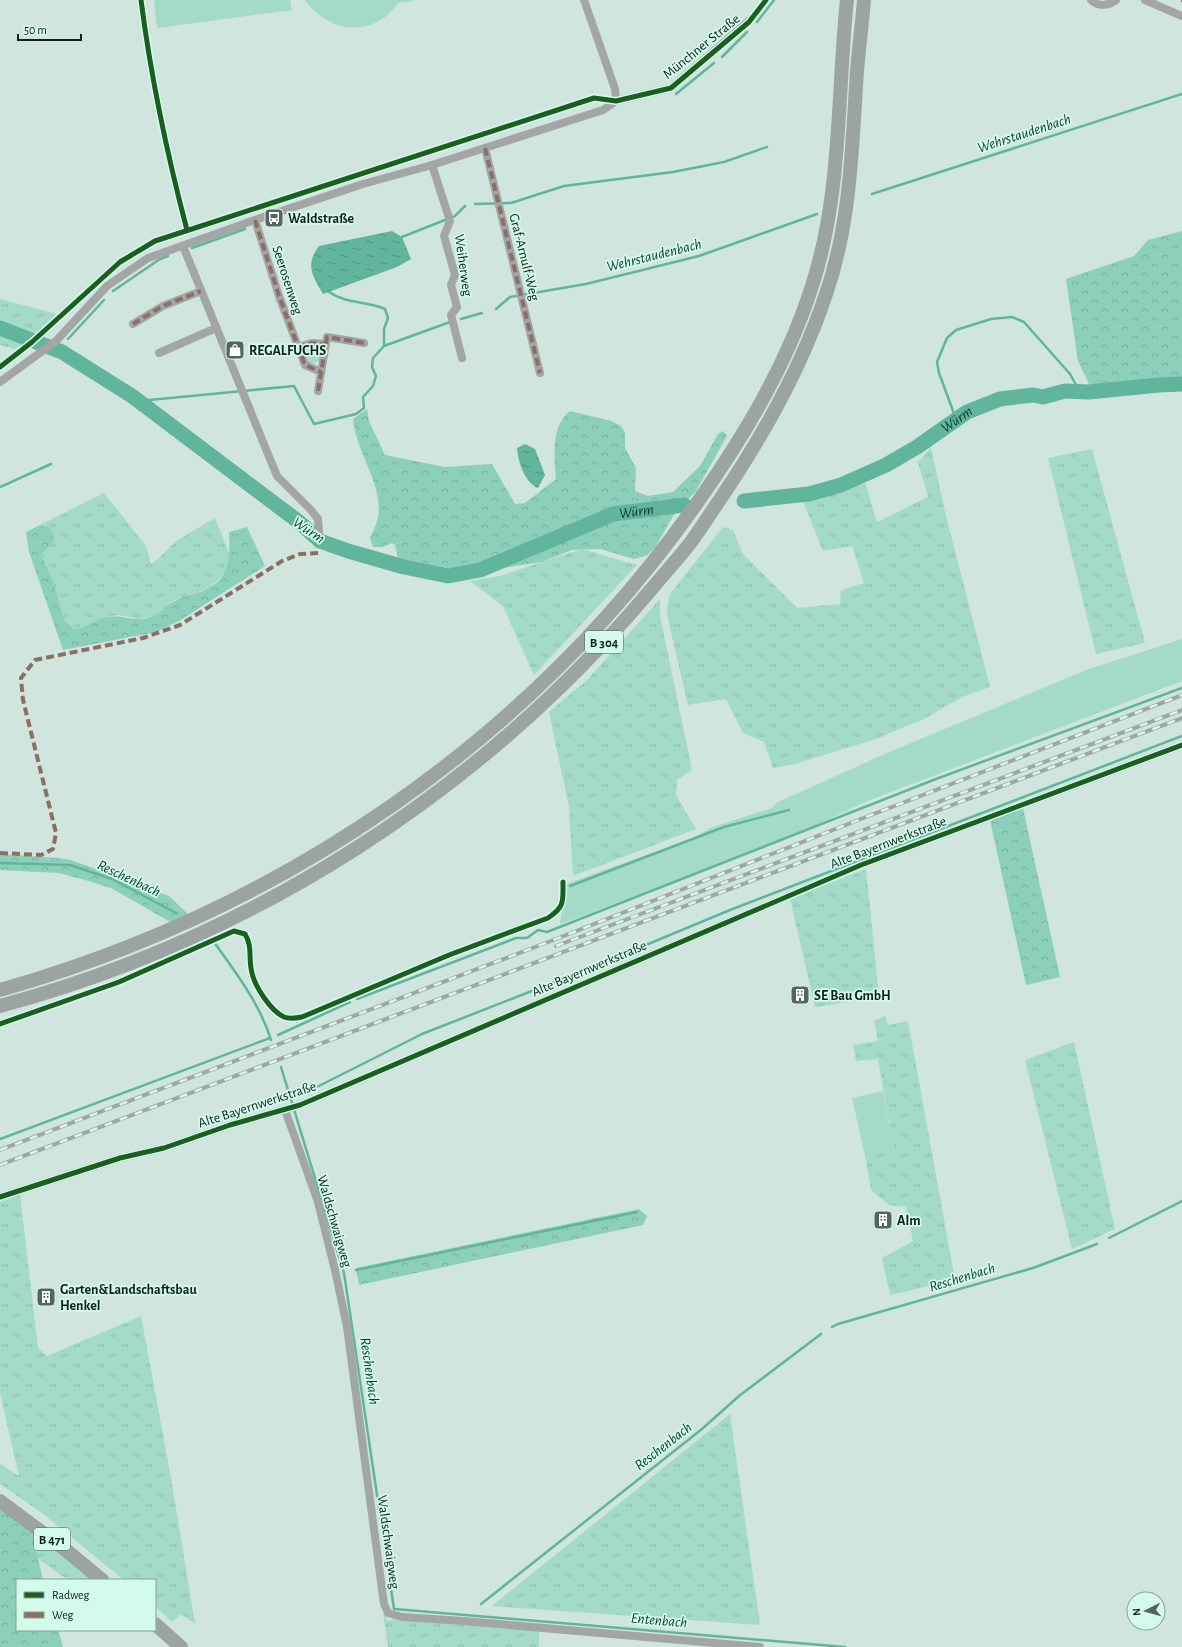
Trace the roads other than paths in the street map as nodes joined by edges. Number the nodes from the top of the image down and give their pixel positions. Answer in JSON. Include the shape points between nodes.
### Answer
{"nodes":[{"id":1,"x":584,"y":0,"type":"edge"},
{"id":2,"x":847,"y":0,"type":"edge"},
{"id":3,"x":864,"y":0,"type":"edge"},
{"id":4,"x":1091,"y":0,"type":"edge"},
{"id":5,"x":1116,"y":0,"type":"edge"},
{"id":6,"x":1145,"y":0,"type":"edge"},
{"id":7,"x":1182,"y":16,"type":"edge"},
{"id":8,"x":752,"y":18,"type":"dead end"},
{"id":9,"x":616,"y":101,"type":"junction"},
{"id":10,"x":485,"y":148,"type":"junction"},
{"id":11,"x":432,"y":165,"type":"junction"},
{"id":12,"x":255,"y":220,"type":"junction"},
{"id":13,"x":183,"y":246,"type":"junction"},
{"id":14,"x":201,"y":290,"type":"junction"},
{"id":15,"x":133,"y":324,"type":"dead end"},
{"id":16,"x":216,"y":328,"type":"junction"},
{"id":17,"x":364,"y":343,"type":"dead end"},
{"id":18,"x":326,"y":344,"type":"junction"},
{"id":19,"x":297,"y":347,"type":"junction"},
{"id":20,"x":159,"y":353,"type":"dead end"},
{"id":21,"x":462,"y":358,"type":"dead end"},
{"id":22,"x":321,"y":372,"type":"junction"},
{"id":23,"x":540,"y":373,"type":"dead end"},
{"id":24,"x":0,"y":382,"type":"edge"},
{"id":25,"x":318,"y":391,"type":"dead end"},
{"id":26,"x":319,"y":532,"type":"dead end"},
{"id":27,"x":1182,"y":745,"type":"edge"},
{"id":28,"x":0,"y":990,"type":"edge"},
{"id":29,"x":0,"y":1006,"type":"edge"},
{"id":30,"x":288,"y":1109,"type":"junction"},
{"id":31,"x":0,"y":1197,"type":"edge"},
{"id":32,"x":0,"y":1501,"type":"edge"},
{"id":33,"x":101,"y":1579,"type":"edge"},
{"id":34,"x":156,"y":1625,"type":"edge"},
{"id":35,"x":181,"y":1647,"type":"edge"},
{"id":36,"x":760,"y":1647,"type":"edge"}],
"edges":[{"from":1,"to":9,"type":"street","via":[[611,73]]},
{"from":2,"to":28,"type":"highway","number":"B 304","via":[[833,188],[820,259],[807,302],[782,362],[744,431],[683,522],[634,584],[558,666],[480,738],[395,804],[304,863],[218,908],[122,950]]},
{"from":3,"to":29,"type":"highway","number":"B 304","via":[[853,145],[842,236],[828,288],[810,338],[781,399],[747,458],[692,542],[631,613],[568,680],[492,750],[404,818],[310,878],[224,923],[127,965]]},
{"from":4,"to":5,"type":"street","via":[[1099,5]]},
{"from":6,"to":7,"type":"street"},
{"from":8,"to":9,"type":"street","name":"Münchner Straße","via":[[671,88]]},
{"from":9,"to":10,"type":"street","name":"Münchner Straße","via":[[604,110]]},
{"from":10,"to":11,"type":"street","name":"Münchner Straße"},
{"from":10,"to":23,"type":"street","name":"Graf-Arnulf-Weg"},
{"from":11,"to":12,"type":"street","name":"Münchner Straße","via":[[363,184]]},
{"from":11,"to":21,"type":"street","name":"Weiherweg","via":[[449,218],[444,236],[455,275],[451,285],[457,307],[451,315]]},
{"from":12,"to":13,"type":"street","name":"Münchner Straße"},
{"from":12,"to":19,"type":"street","name":"Seerosenweg"},
{"from":13,"to":14,"type":"street"},
{"from":13,"to":24,"type":"street","name":"Münchner Straße","via":[[148,258],[116,279],[56,341]]},
{"from":14,"to":15,"type":"street","via":[[163,306]]},
{"from":14,"to":16,"type":"street"},
{"from":16,"to":20,"type":"street"},
{"from":16,"to":26,"type":"street","via":[[277,476],[318,519]]},
{"from":17,"to":18,"type":"street","via":[[327,337]]},
{"from":18,"to":19,"type":"street","via":[[312,343]]},
{"from":18,"to":22,"type":"street"},
{"from":19,"to":22,"type":"street","name":"Seerosenweg","via":[[305,365]]},
{"from":22,"to":25,"type":"street"},
{"from":27,"to":30,"type":"street","name":"Alte Bayernwerkstraße","via":[[861,864]]},
{"from":30,"to":31,"type":"street","name":"Alte Bayernwerkstraße","via":[[230,1125],[164,1148],[120,1158]]},
{"from":30,"to":36,"type":"street","name":"Waldschwaigweg","via":[[318,1202],[347,1326],[384,1604],[388,1613],[402,1617]]},
{"from":32,"to":33,"type":"highway","number":"B 471"},
{"from":34,"to":35,"type":"highway"}]}
